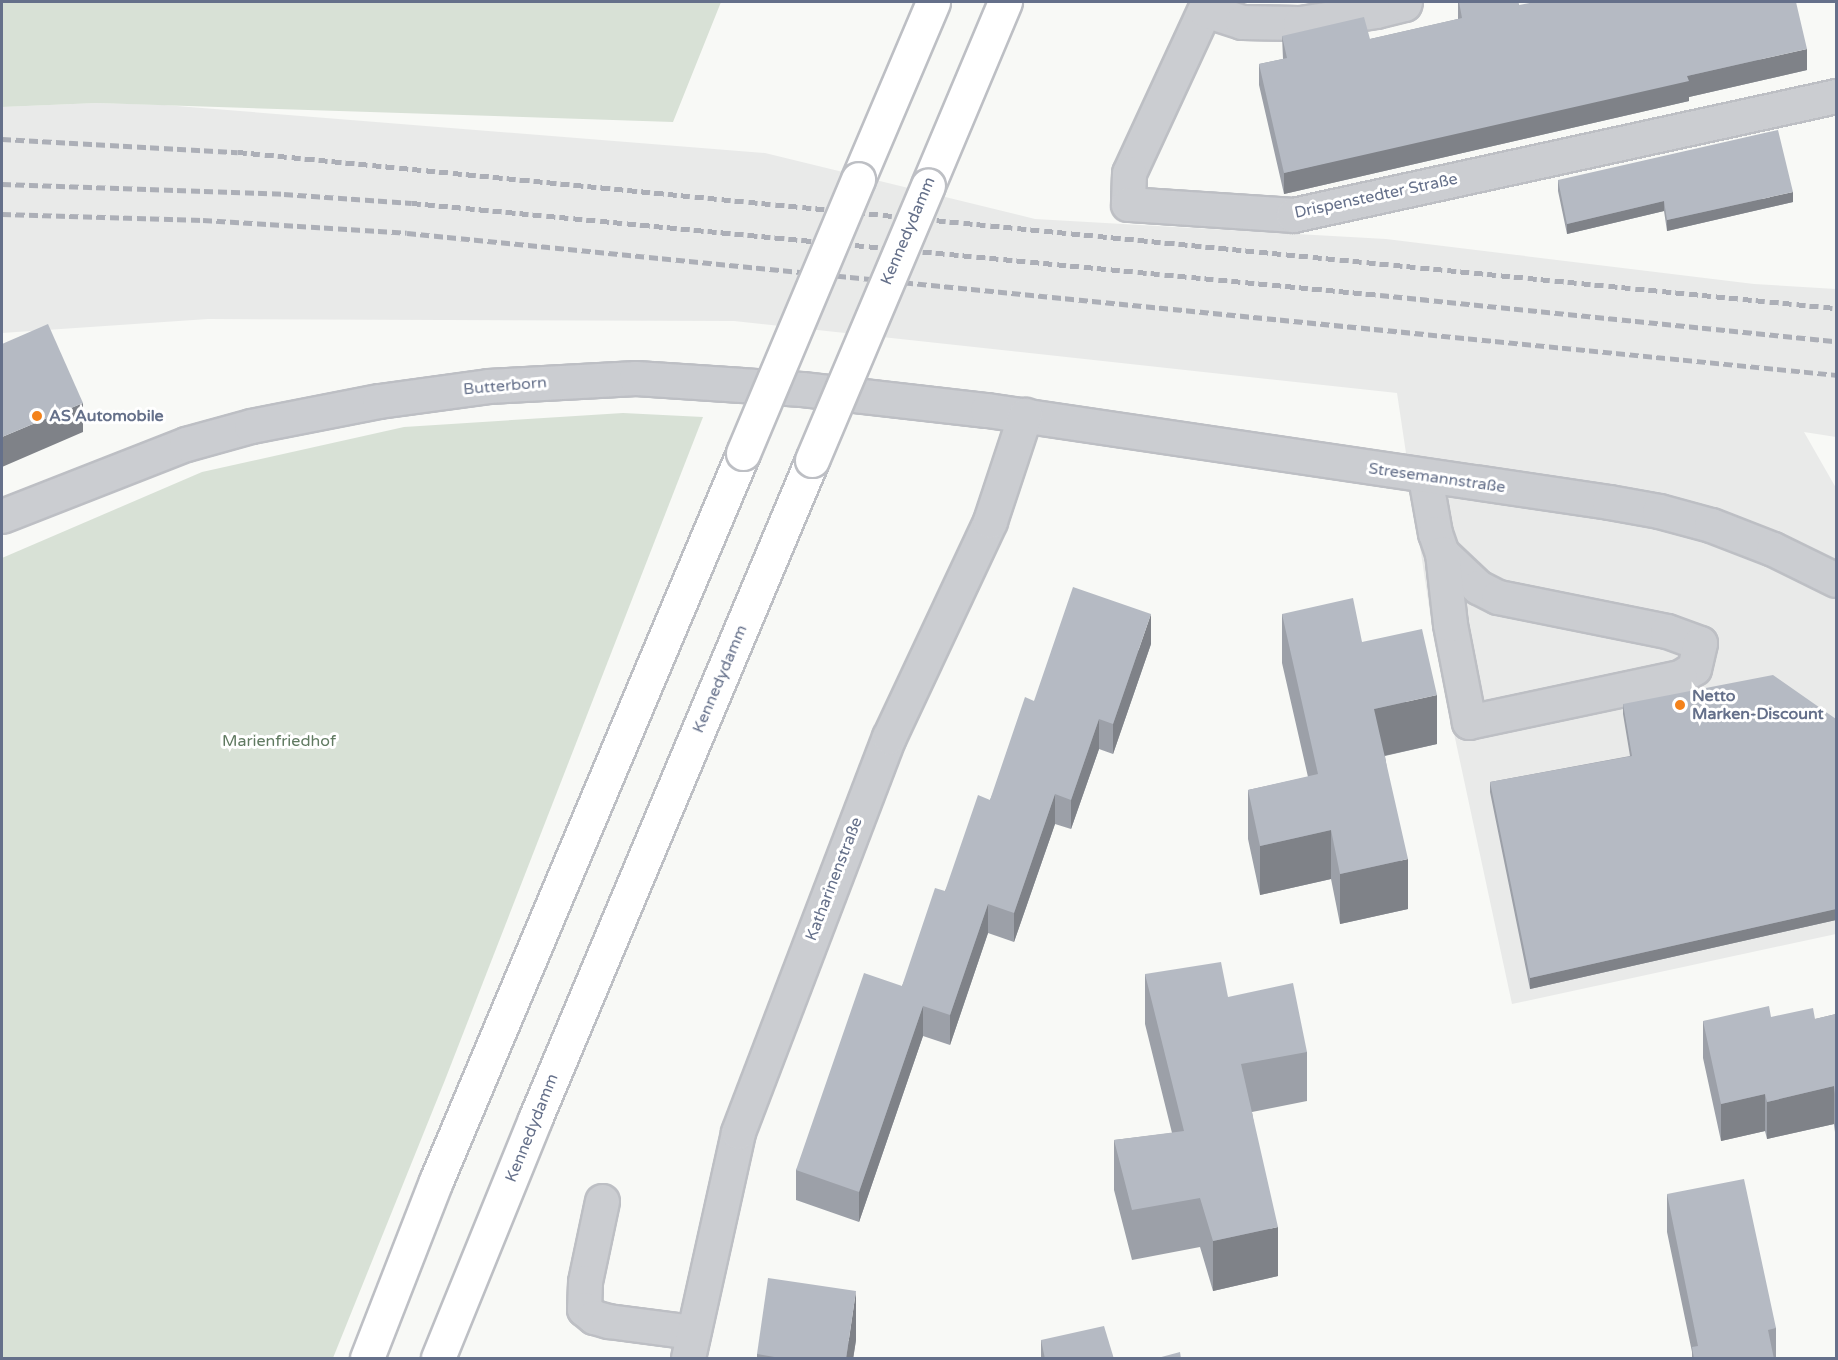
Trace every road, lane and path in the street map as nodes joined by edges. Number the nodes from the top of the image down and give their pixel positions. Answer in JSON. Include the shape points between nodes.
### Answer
{"nodes":[{"id":1,"x":933,"y":2,"type":"edge"},
{"id":2,"x":1005,"y":2,"type":"edge"},
{"id":3,"x":1404,"y":2,"type":"edge"},
{"id":4,"x":1206,"y":6,"type":"edge"},
{"id":5,"x":1836,"y":96,"type":"edge"},
{"id":6,"x":1025,"y":415,"type":"junction"},
{"id":7,"x":1425,"y":477,"type":"junction"},
{"id":8,"x":2,"y":516,"type":"edge"},
{"id":9,"x":1442,"y":553,"type":"junction"},
{"id":10,"x":1836,"y":580,"type":"edge"},
{"id":11,"x":602,"y":1201,"type":"dead end"},
{"id":12,"x":691,"y":1345,"type":"edge"},
{"id":13,"x":368,"y":1359,"type":"edge"},
{"id":14,"x":438,"y":1359,"type":"edge"}],
"edges":[{"from":1,"to":13,"type":"main road","bridge":true,"via":[[436,1181]]},
{"from":2,"to":14,"type":"main road","name":"Kennedydamm","bridge":true,"via":[[535,1119]]},
{"from":3,"to":4,"type":"street","via":[[1376,12],[1300,23],[1242,22]]},
{"from":4,"to":5,"type":"street","name":"Drispenstedter Straße","via":[[1129,172],[1128,204],[1293,215]]},
{"from":6,"to":7,"type":"street","name":"Stresemannstraße"},
{"from":6,"to":8,"type":"street","name":"Butterborn","via":[[703,381],[627,378],[488,386],[379,401],[251,426],[186,444]]},
{"from":6,"to":12,"type":"street","name":"Katharinenstraße","via":[[990,521],[889,737],[738,1132]]},
{"from":7,"to":9,"type":"street"},
{"from":7,"to":10,"type":"street","name":"Stresemannstraße","via":[[1659,511],[1711,525],[1773,549]]},
{"from":9,"to":9,"type":"street","via":[[1478,587],[1498,597],[1667,631],[1700,643],[1694,668],[1680,678],[1469,722],[1450,624]]},
{"from":11,"to":12,"type":"street","via":[[585,1282],[584,1309],[594,1317]]}]}
